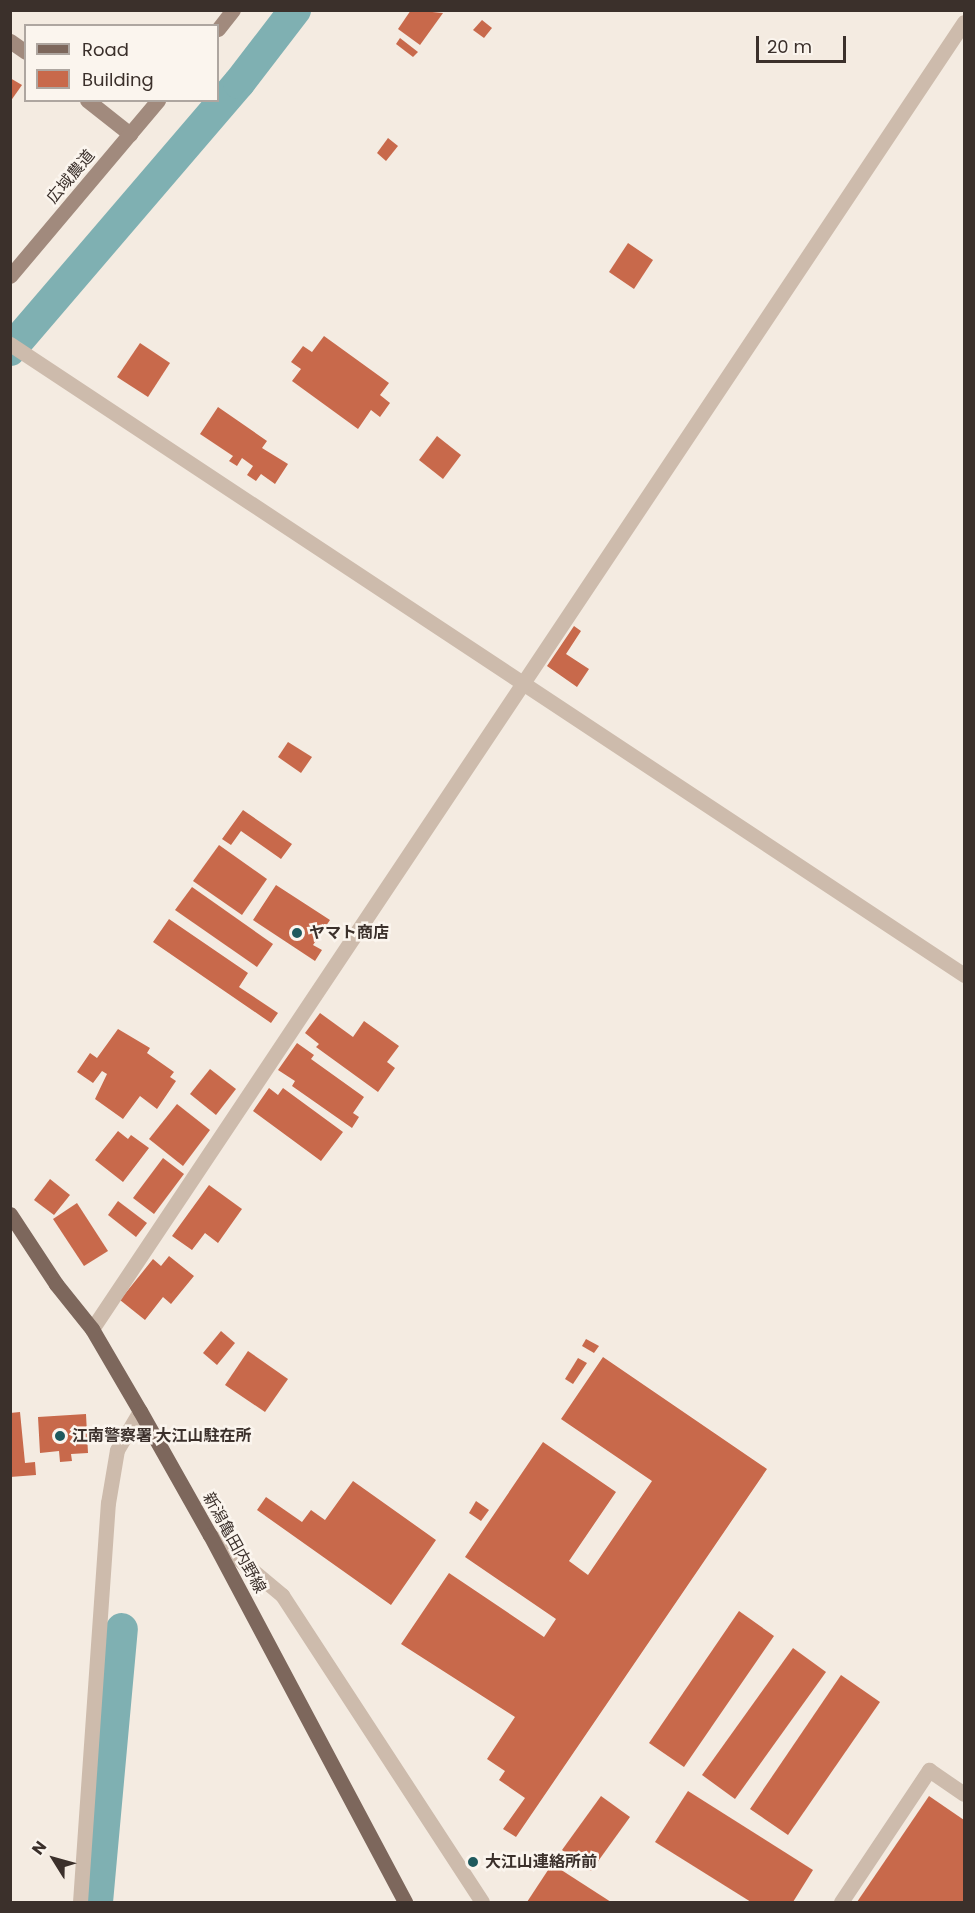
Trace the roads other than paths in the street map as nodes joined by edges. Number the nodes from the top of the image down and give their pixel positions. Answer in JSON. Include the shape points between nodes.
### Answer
{"nodes":[{"id":1,"x":233,"y":10,"type":"edge"},
{"id":2,"x":964,"y":22,"type":"edge"},
{"id":3,"x":219,"y":28,"type":"edge"},
{"id":4,"x":10,"y":40,"type":"edge"},
{"id":5,"x":24,"y":50,"type":"edge"},
{"id":6,"x":90,"y":102,"type":"edge"},
{"id":7,"x":156,"y":102,"type":"edge"},
{"id":8,"x":130,"y":134,"type":"junction"},
{"id":9,"x":10,"y":276,"type":"edge"},
{"id":10,"x":10,"y":344,"type":"edge"},
{"id":11,"x":523,"y":683,"type":"junction"},
{"id":12,"x":964,"y":975,"type":"edge"},
{"id":13,"x":10,"y":1214,"type":"edge"},
{"id":14,"x":92,"y":1329,"type":"junction"},
{"id":15,"x":140,"y":1411,"type":"junction"},
{"id":16,"x":210,"y":1535,"type":"junction"},
{"id":17,"x":964,"y":1794,"type":"edge"},
{"id":18,"x":80,"y":1902,"type":"edge"},
{"id":19,"x":405,"y":1902,"type":"edge"},
{"id":20,"x":482,"y":1902,"type":"edge"},
{"id":21,"x":841,"y":1902,"type":"edge"}],
"edges":[{"from":1,"to":3,"type":"street"},
{"from":2,"to":11,"type":"street"},
{"from":4,"to":5,"type":"street"},
{"from":6,"to":8,"type":"street"},
{"from":7,"to":8,"type":"street","name":"広域農道"},
{"from":8,"to":9,"type":"street","name":"広域農道"},
{"from":10,"to":11,"type":"street"},
{"from":11,"to":12,"type":"street"},
{"from":11,"to":14,"type":"street"},
{"from":13,"to":14,"type":"main road","name":"新潟亀田内野線","via":[[56,1284]]},
{"from":14,"to":15,"type":"main road","name":"新潟亀田内野線"},
{"from":15,"to":16,"type":"main road","name":"新潟亀田内野線"},
{"from":15,"to":18,"type":"street","via":[[117,1450],[108,1503]]},
{"from":16,"to":19,"type":"main road","name":"新潟亀田内野線"},
{"from":16,"to":20,"type":"street","via":[[282,1595]]},
{"from":17,"to":21,"type":"street","via":[[929,1770]]}]}
